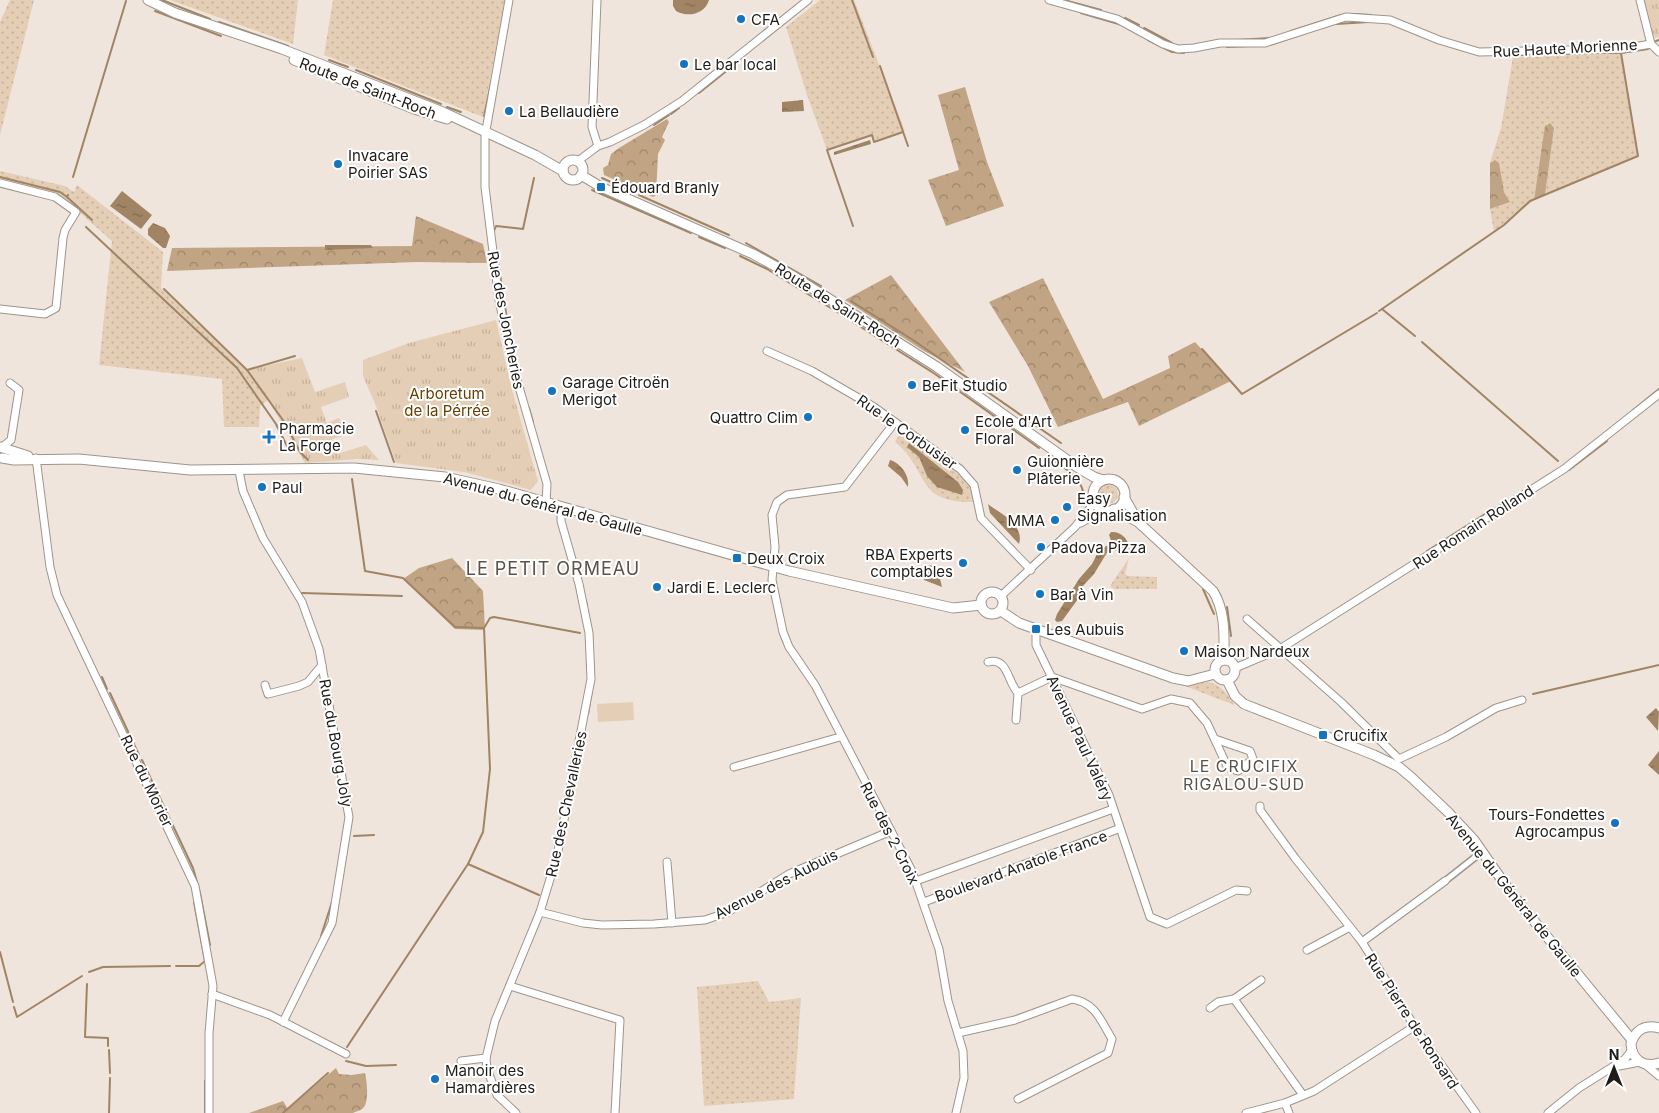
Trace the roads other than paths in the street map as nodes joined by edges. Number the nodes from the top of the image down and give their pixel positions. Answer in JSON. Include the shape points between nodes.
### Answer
{"nodes":[{"id":1,"x":148,"y":0,"type":"edge"},
{"id":2,"x":509,"y":0,"type":"edge"},
{"id":3,"x":598,"y":0,"type":"edge"},
{"id":4,"x":808,"y":0,"type":"edge"},
{"id":5,"x":1049,"y":0,"type":"edge"},
{"id":6,"x":1640,"y":0,"type":"edge"},
{"id":7,"x":1651,"y":44,"type":"junction"},
{"id":8,"x":1659,"y":52,"type":"edge"},
{"id":9,"x":486,"y":133,"type":"junction"},
{"id":10,"x":598,"y":146,"type":"junction"},
{"id":11,"x":578,"y":161,"type":"junction"},
{"id":12,"x":565,"y":167,"type":"junction"},
{"id":13,"x":581,"y":175,"type":"junction"},
{"id":14,"x":0,"y":183,"type":"edge"},
{"id":15,"x":0,"y":309,"type":"edge"},
{"id":16,"x":768,"y":351,"type":"dead end"},
{"id":17,"x":10,"y":383,"type":"dead end"},
{"id":18,"x":1659,"y":394,"type":"edge"},
{"id":19,"x":895,"y":422,"type":"junction"},
{"id":20,"x":1,"y":452,"type":"edge"},
{"id":21,"x":36,"y":458,"type":"junction"},
{"id":22,"x":1077,"y":467,"type":"junction"},
{"id":23,"x":239,"y":471,"type":"junction"},
{"id":24,"x":1103,"y":480,"type":"junction"},
{"id":25,"x":1094,"y":489,"type":"junction"},
{"id":26,"x":1124,"y":497,"type":"junction"},
{"id":27,"x":1095,"y":502,"type":"junction"},
{"id":28,"x":546,"y":503,"type":"junction"},
{"id":29,"x":561,"y":508,"type":"junction"},
{"id":30,"x":1103,"y":509,"type":"junction"},
{"id":31,"x":1114,"y":509,"type":"junction"},
{"id":32,"x":1138,"y":522,"type":"junction"},
{"id":33,"x":1075,"y":527,"type":"junction"},
{"id":34,"x":772,"y":566,"type":"junction"},
{"id":35,"x":1031,"y":570,"type":"junction"},
{"id":36,"x":1001,"y":596,"type":"junction"},
{"id":37,"x":981,"y":605,"type":"junction"},
{"id":38,"x":1001,"y":611,"type":"junction"},
{"id":39,"x":1246,"y":619,"type":"dead end"},
{"id":40,"x":1036,"y":629,"type":"junction"},
{"id":41,"x":1280,"y":649,"type":"junction"},
{"id":42,"x":1224,"y":660,"type":"junction"},
{"id":43,"x":988,"y":662,"type":"dead end"},
{"id":44,"x":322,"y":665,"type":"junction"},
{"id":45,"x":1235,"y":668,"type":"junction"},
{"id":46,"x":1215,"y":674,"type":"junction"},
{"id":47,"x":1052,"y":677,"type":"junction"},
{"id":48,"x":1227,"y":680,"type":"junction"},
{"id":49,"x":265,"y":685,"type":"dead end"},
{"id":50,"x":1018,"y":693,"type":"junction"},
{"id":51,"x":1522,"y":700,"type":"dead end"},
{"id":52,"x":1016,"y":720,"type":"dead end"},
{"id":53,"x":840,"y":737,"type":"junction"},
{"id":54,"x":1215,"y":739,"type":"junction"},
{"id":55,"x":734,"y":767,"type":"dead end"},
{"id":56,"x":1260,"y":806,"type":"dead end"},
{"id":57,"x":1113,"y":809,"type":"junction"},
{"id":58,"x":1118,"y":829,"type":"junction"},
{"id":59,"x":891,"y":831,"type":"junction"},
{"id":60,"x":1483,"y":851,"type":"junction"},
{"id":61,"x":667,"y":862,"type":"dead end"},
{"id":62,"x":1445,"y":880,"type":"joint"},
{"id":63,"x":916,"y":881,"type":"junction"},
{"id":64,"x":1247,"y":891,"type":"dead end"},
{"id":65,"x":924,"y":902,"type":"junction"},
{"id":66,"x":540,"y":912,"type":"junction"},
{"id":67,"x":672,"y":923,"type":"junction"},
{"id":68,"x":1350,"y":927,"type":"junction"},
{"id":69,"x":1362,"y":942,"type":"junction"},
{"id":70,"x":1307,"y":950,"type":"dead end"},
{"id":71,"x":1261,"y":980,"type":"dead end"},
{"id":72,"x":510,"y":986,"type":"junction"},
{"id":73,"x":212,"y":994,"type":"junction"},
{"id":74,"x":1234,"y":1000,"type":"junction"},
{"id":75,"x":1210,"y":1008,"type":"dead end"},
{"id":76,"x":1613,"y":1019,"type":"junction"},
{"id":77,"x":282,"y":1022,"type":"junction"},
{"id":78,"x":1415,"y":1026,"type":"junction"},
{"id":79,"x":1659,"y":1028,"type":"edge"},
{"id":80,"x":1640,"y":1030,"type":"junction"},
{"id":81,"x":958,"y":1033,"type":"junction"},
{"id":82,"x":1632,"y":1040,"type":"junction"},
{"id":83,"x":1632,"y":1050,"type":"junction"},
{"id":84,"x":346,"y":1054,"type":"dead end"},
{"id":85,"x":486,"y":1058,"type":"junction"},
{"id":86,"x":461,"y":1060,"type":"dead end"},
{"id":87,"x":1643,"y":1063,"type":"junction"},
{"id":88,"x":1659,"y":1063,"type":"edge"},
{"id":89,"x":1609,"y":1069,"type":"junction"},
{"id":90,"x":1659,"y":1076,"type":"edge"},
{"id":91,"x":1303,"y":1094,"type":"junction"},
{"id":92,"x":1018,"y":1099,"type":"dead end"},
{"id":93,"x":1285,"y":1103,"type":"junction"},
{"id":94,"x":209,"y":1113,"type":"edge"},
{"id":95,"x":516,"y":1113,"type":"edge"},
{"id":96,"x":615,"y":1113,"type":"edge"},
{"id":97,"x":956,"y":1113,"type":"edge"},
{"id":98,"x":1246,"y":1113,"type":"edge"},
{"id":99,"x":1288,"y":1113,"type":"edge"},
{"id":100,"x":1476,"y":1113,"type":"edge"},
{"id":101,"x":1548,"y":1113,"type":"edge"}],
"edges":[{"from":1,"to":9,"type":"street","name":"Route de Saint-Roch","via":[[175,13],[352,76]]},
{"from":2,"to":9,"type":"street","name":"Rue des Joncheries"},
{"from":3,"to":10,"type":"street","via":[[592,127]]},
{"from":4,"to":10,"type":"street","via":[[670,109]]},
{"from":5,"to":7,"type":"street","name":"Rue Haute Morienne","via":[[1118,19],[1178,49],[1220,43],[1265,43],[1346,16],[1390,20],[1479,52],[1622,49]]},
{"from":6,"to":7,"type":"street"},
{"from":7,"to":8,"type":"street"},
{"from":9,"to":12,"type":"street","name":"Route de Saint-Roch"},
{"from":9,"to":28,"type":"street","name":"Rue des Joncheries","via":[[485,187],[499,300],[512,366],[547,484]]},
{"from":10,"to":11,"type":"street"},
{"from":11,"to":12,"type":"street","via":[[572,160]]},
{"from":11,"to":13,"type":"street","via":[[582,166]]},
{"from":12,"to":13,"type":"street","via":[[566,176],[572,179]]},
{"from":13,"to":22,"type":"street","name":"Route de Saint-Roch","via":[[601,187],[753,254],[793,276],[937,367]]},
{"from":14,"to":15,"type":"street","via":[[54,197],[76,212],[63,238],[56,308],[45,314]]},
{"from":16,"to":19,"type":"street","name":"Rue le Corbusier","via":[[817,374]]},
{"from":17,"to":20,"type":"street","via":[[19,390],[11,440]]},
{"from":18,"to":41,"type":"street","name":"Rue Romain Rolland","via":[[1564,469]]},
{"from":19,"to":34,"type":"street","name":"Rue des 2 Croix","via":[[845,487],[787,495],[777,502],[772,515],[775,543]]},
{"from":19,"to":35,"type":"street","name":"Rue le Corbusier","via":[[968,476],[976,488],[981,518]]},
{"from":20,"to":21,"type":"street","name":"Avenue du Général de Gaulle","via":[[14,460]]},
{"from":21,"to":23,"type":"street","name":"Avenue du Général de Gaulle"},
{"from":21,"to":73,"type":"street","name":"Rue du Morier","via":[[53,582],[190,871]]},
{"from":22,"to":24,"type":"street","name":"Route de Saint-Roch"},
{"from":22,"to":25,"type":"street","name":"Route de Saint-Roch"},
{"from":23,"to":28,"type":"street","name":"Avenue du Général de Gaulle","via":[[354,468],[414,472],[473,482]]},
{"from":23,"to":44,"type":"street","name":"Rue du Bourg Joly","via":[[243,491],[262,538],[302,602]]},
{"from":24,"to":25,"type":"street"},
{"from":24,"to":26,"type":"street","via":[[1118,482]]},
{"from":25,"to":27,"type":"street"},
{"from":26,"to":31,"type":"street"},
{"from":26,"to":32,"type":"street"},
{"from":27,"to":30,"type":"street"},
{"from":27,"to":33,"type":"street"},
{"from":28,"to":29,"type":"street","name":"Avenue du Général de Gaulle"},
{"from":29,"to":34,"type":"street","name":"Avenue du Général de Gaulle"},
{"from":29,"to":66,"type":"street","name":"Rue des Chevalleries","via":[[561,521],[589,633],[591,679],[557,856]]},
{"from":30,"to":31,"type":"street"},
{"from":30,"to":33,"type":"street"},
{"from":31,"to":32,"type":"street"},
{"from":32,"to":42,"type":"street","via":[[1216,595],[1223,624]]},
{"from":33,"to":35,"type":"street"},
{"from":34,"to":37,"type":"street","name":"Avenue du Général de Gaulle","via":[[953,608]]},
{"from":34,"to":53,"type":"street","name":"Rue des 2 Croix","via":[[783,632],[789,647],[815,685]]},
{"from":35,"to":36,"type":"street"},
{"from":36,"to":37,"type":"street","via":[[989,592]]},
{"from":36,"to":38,"type":"street","via":[[1004,602]]},
{"from":37,"to":38,"type":"street","via":[[984,612],[991,615]]},
{"from":38,"to":40,"type":"street"},
{"from":39,"to":41,"type":"street"},
{"from":40,"to":46,"type":"street","via":[[1180,680]]},
{"from":40,"to":47,"type":"street","name":"Avenue Paul Valéry","via":[[1035,641]]},
{"from":41,"to":45,"type":"street","name":"Rue Romain Rolland"},
{"from":41,"to":51,"type":"street","via":[[1399,759],[1496,708]]},
{"from":42,"to":45,"type":"street","via":[[1230,661]]},
{"from":42,"to":46,"type":"street","via":[[1216,665]]},
{"from":43,"to":50,"type":"street","via":[[1002,663]]},
{"from":44,"to":49,"type":"street","via":[[308,682],[299,686],[268,694]]},
{"from":44,"to":77,"type":"street","name":"Rue du Bourg Joly","via":[[348,822],[332,923]]},
{"from":45,"to":48,"type":"street"},
{"from":46,"to":48,"type":"street","via":[[1218,679]]},
{"from":47,"to":50,"type":"street"},
{"from":47,"to":54,"type":"street","via":[[1142,709],[1171,699],[1190,703],[1202,714]]},
{"from":47,"to":57,"type":"street","name":"Avenue Paul Valéry"},
{"from":48,"to":60,"type":"street","name":"Avenue du Général de Gaulle","via":[[1235,696],[1244,704],[1374,754],[1399,768],[1448,812]]},
{"from":50,"to":52,"type":"street"},
{"from":53,"to":55,"type":"street"},
{"from":53,"to":59,"type":"street","name":"Rue des 2 Croix"},
{"from":54,"to":54,"type":"street","via":[[1231,771],[1238,771],[1253,759],[1250,751]]},
{"from":56,"to":68,"type":"street","name":"Rue Pierre de Ronsard","via":[[1294,858]]},
{"from":57,"to":58,"type":"street","name":"Avenue Paul Valéry"},
{"from":57,"to":63,"type":"street","name":"Boulevard Anatole France"},
{"from":58,"to":64,"type":"street","name":"Avenue Paul Valéry","via":[[1145,909],[1154,920],[1167,924],[1236,890]]},
{"from":58,"to":65,"type":"street","name":"Boulevard Anatole France"},
{"from":59,"to":63,"type":"street","name":"Rue des 2 Croix"},
{"from":59,"to":67,"type":"street","name":"Avenue des Aubuis","via":[[789,874],[728,912],[705,920]]},
{"from":60,"to":62,"type":"street"},
{"from":60,"to":76,"type":"street","name":"Avenue du Général de Gaulle","via":[[1511,893]]},
{"from":61,"to":67,"type":"street"},
{"from":62,"to":69,"type":"street"},
{"from":63,"to":65,"type":"street","name":"Rue des 2 Croix"},
{"from":65,"to":81,"type":"street","name":"Rue des 2 Croix","via":[[939,949],[948,1001]]},
{"from":66,"to":67,"type":"street","name":"Avenue des Aubuis","via":[[602,925]]},
{"from":66,"to":72,"type":"street","name":"Rue des Chevalleries"},
{"from":68,"to":69,"type":"street","name":"Rue Pierre de Ronsard"},
{"from":68,"to":70,"type":"street"},
{"from":69,"to":78,"type":"street","name":"Rue Pierre de Ronsard"},
{"from":71,"to":74,"type":"street"},
{"from":72,"to":85,"type":"street","name":"Rue des Chevalleries","via":[[495,1021]]},
{"from":72,"to":96,"type":"street","via":[[620,1020]]},
{"from":73,"to":77,"type":"street"},
{"from":73,"to":94,"type":"street","name":"Rue du Morier"},
{"from":74,"to":75,"type":"street","via":[[1218,1002]]},
{"from":74,"to":91,"type":"street"},
{"from":76,"to":80,"type":"street","name":"Avenue du Général de Gaulle"},
{"from":76,"to":82,"type":"street","name":"Avenue du Général de Gaulle"},
{"from":77,"to":84,"type":"street"},
{"from":78,"to":91,"type":"street","via":[[1338,1076]]},
{"from":78,"to":100,"type":"street","name":"Rue Pierre de Ronsard"},
{"from":79,"to":80,"type":"street","via":[[1649,1026]]},
{"from":80,"to":82,"type":"street"},
{"from":81,"to":92,"type":"street","via":[[1015,1020],[1072,999],[1093,1007],[1112,1039],[1108,1053]]},
{"from":81,"to":97,"type":"street","name":"Rue des 2 Croix","via":[[965,1070]]},
{"from":82,"to":83,"type":"street"},
{"from":83,"to":87,"type":"street"},
{"from":83,"to":89,"type":"street"},
{"from":85,"to":86,"type":"street"},
{"from":85,"to":95,"type":"street","name":"Rue des Chevalleries","via":[[497,1095]]},
{"from":87,"to":88,"type":"street"},
{"from":87,"to":89,"type":"street"},
{"from":87,"to":90,"type":"street"},
{"from":89,"to":101,"type":"street"},
{"from":91,"to":93,"type":"street"},
{"from":93,"to":98,"type":"street"},
{"from":93,"to":99,"type":"street"}]}
